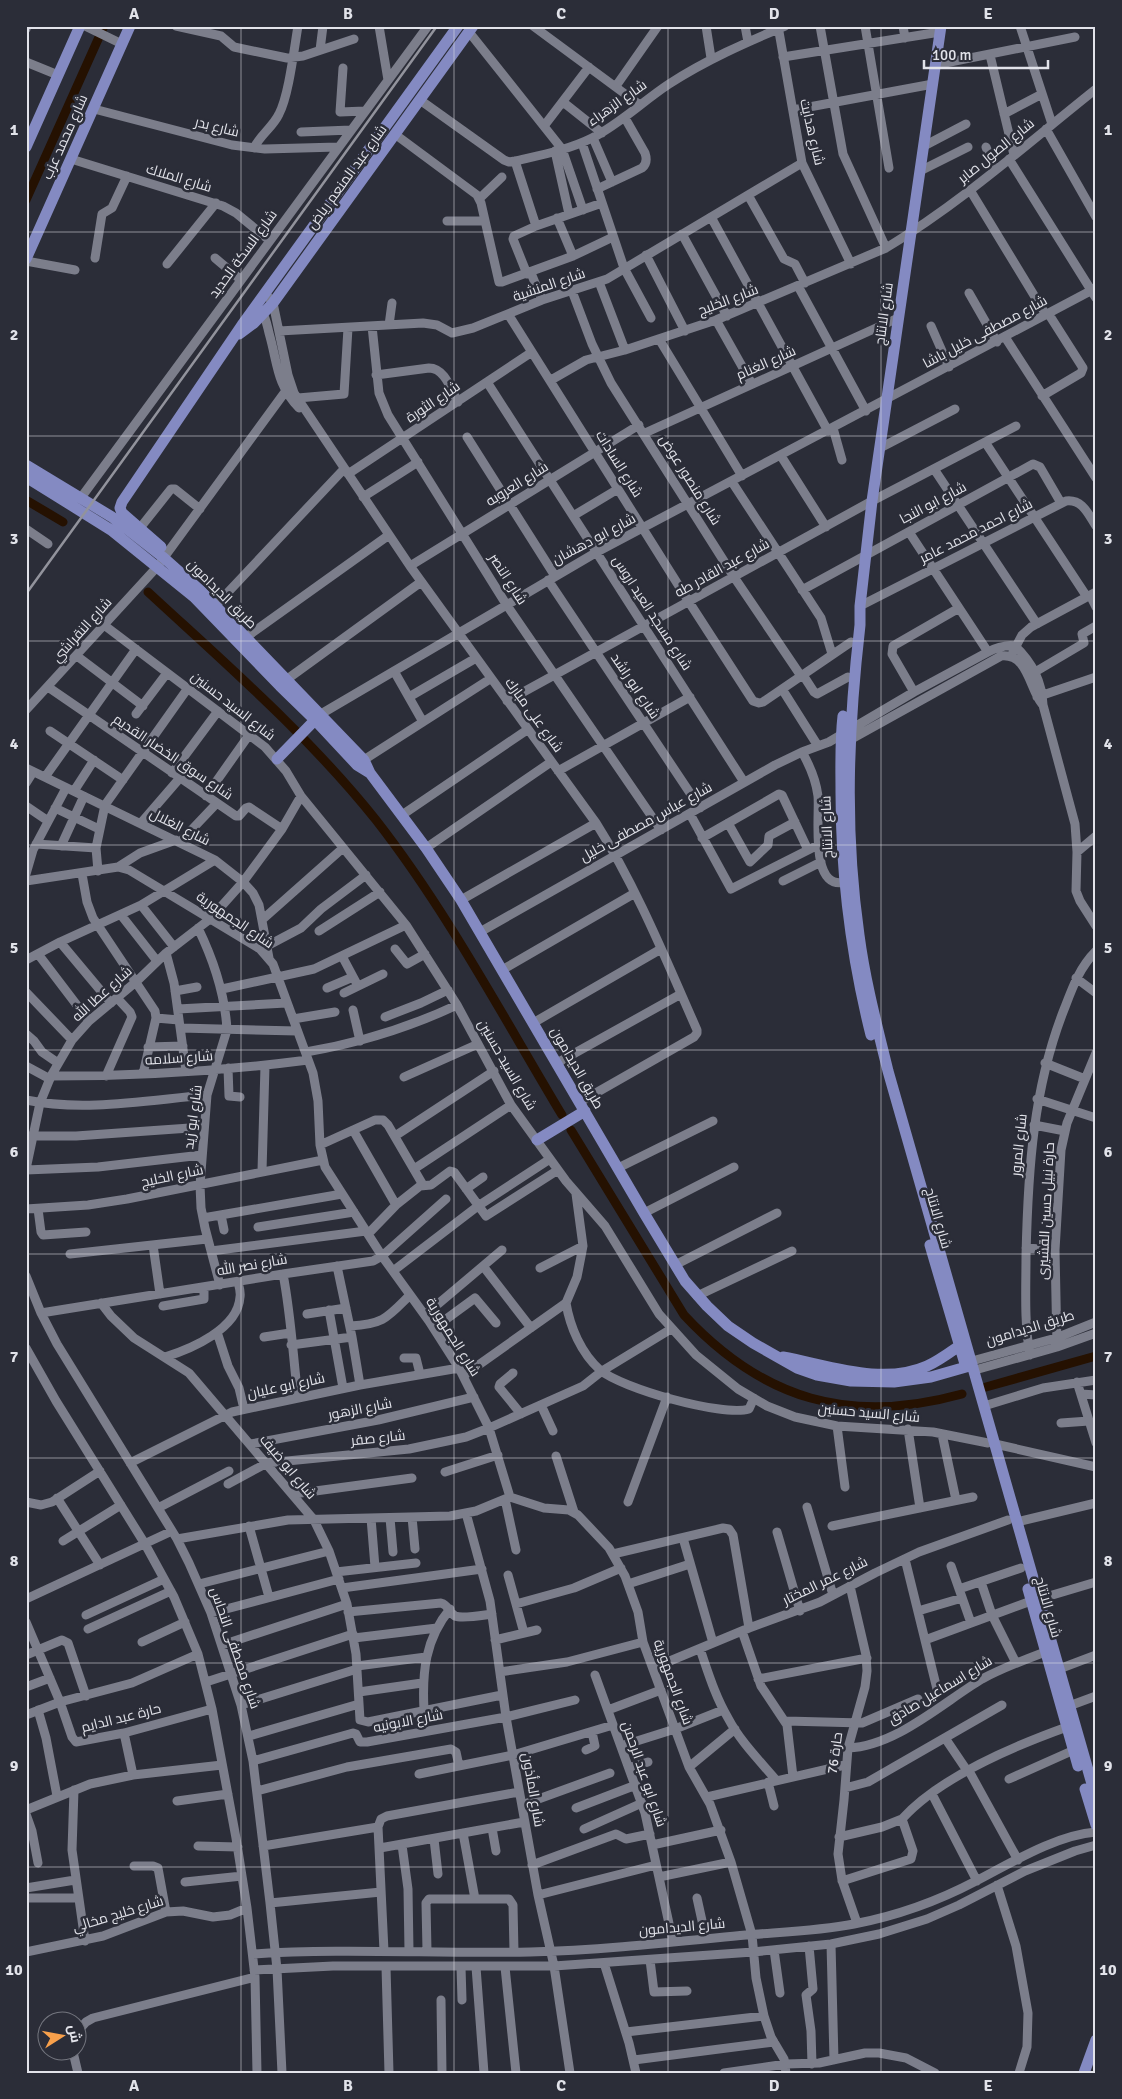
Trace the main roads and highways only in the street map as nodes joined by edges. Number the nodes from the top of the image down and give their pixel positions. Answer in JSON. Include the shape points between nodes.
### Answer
{"nodes":[{"id":1,"x":130,"y":26,"type":"edge"},
{"id":2,"x":458,"y":26,"type":"edge"},
{"id":3,"x":85,"y":27,"type":"edge"},
{"id":4,"x":471,"y":29,"type":"edge"},
{"id":5,"x":941,"y":29,"type":"edge"},
{"id":6,"x":431,"y":74,"type":"junction"},
{"id":7,"x":26,"y":147,"type":"edge"},
{"id":8,"x":355,"y":180,"type":"junction"},
{"id":9,"x":26,"y":260,"type":"edge"},
{"id":10,"x":236,"y":336,"type":"junction"},
{"id":11,"x":26,"y":465,"type":"edge"},
{"id":12,"x":32,"y":476,"type":"edge"},
{"id":13,"x":163,"y":559,"type":"junction"},
{"id":14,"x":198,"y":594,"type":"junction"},
{"id":15,"x":860,"y":606,"type":"junction"},
{"id":16,"x":315,"y":719,"type":"junction"},
{"id":17,"x":845,"y":736,"type":"junction"},
{"id":18,"x":277,"y":759,"type":"road end"},
{"id":19,"x":884,"y":1072,"type":"junction"},
{"id":20,"x":582,"y":1107,"type":"junction"},
{"id":21,"x":537,"y":1140,"type":"road end"},
{"id":22,"x":959,"y":1346,"type":"junction"},
{"id":23,"x":971,"y":1366,"type":"junction"},
{"id":24,"x":875,"y":1378,"type":"junction"},
{"id":25,"x":991,"y":1443,"type":"junction"},
{"id":26,"x":1012,"y":1521,"type":"junction"},
{"id":27,"x":1035,"y":1600,"type":"junction"},
{"id":28,"x":1096,"y":1798,"type":"edge"},
{"id":29,"x":1096,"y":1825,"type":"edge"},
{"id":30,"x":1096,"y":2040,"type":"edge"},
{"id":31,"x":1084,"y":2073,"type":"edge"}],
"edges":[{"from":1,"to":9,"type":"main road","name":"شارع محمد عزب"},
{"from":2,"to":6,"type":"main road","name":"شارع عبد المنعم رياض"},
{"from":3,"to":7,"type":"main road","via":[[58,75]]},
{"from":4,"to":6,"type":"main road","name":"شارع عبد المنعم رياض"},
{"from":5,"to":15,"type":"main road","name":"شارع الانتاج","via":[[872,501]]},
{"from":6,"to":8,"type":"main road","name":"شارع عبد المنعم رياض"},
{"from":6,"to":8,"type":"main road","name":"شارع عبد المنعم رياض","via":[[420,100],[396,135]]},
{"from":8,"to":10,"type":"main road","name":"شارع عبد المنعم رياض","via":[[256,305]]},
{"from":8,"to":10,"type":"main road","name":"شارع عبد المنعم رياض","via":[[264,315]]},
{"from":10,"to":13,"type":"main road","name":"شارع عبد المنعم رياض","via":[[120,508]]},
{"from":11,"to":12,"type":"main road","name":"طريق الديدامون"},
{"from":12,"to":13,"type":"main road","name":"طريق الديدامون","via":[[107,527]]},
{"from":12,"to":13,"type":"main road","name":"طريق الديدامون","via":[[112,516]]},
{"from":13,"to":14,"type":"main road","name":"طريق الديدامون"},
{"from":14,"to":16,"type":"main road","name":"طريق الديدامون","via":[[280,686]]},
{"from":14,"to":16,"type":"main road","name":"طريق الديدامون","via":[[215,606],[286,680]]},
{"from":15,"to":17,"type":"main road","name":"شارع الانتاج"},
{"from":15,"to":17,"type":"main road","name":"شارع الانتاج","via":[[852,642]]},
{"from":16,"to":18,"type":"main road"},
{"from":16,"to":20,"type":"main road","name":"طريق الديدامون","via":[[370,773],[462,900]]},
{"from":17,"to":19,"type":"main road","name":"شارع الانتاج","via":[[859,934]]},
{"from":17,"to":19,"type":"main road","name":"شارع الانتاج","via":[[841,825],[851,937],[860,992]]},
{"from":19,"to":22,"type":"main road","name":"شارع الانتاج"},
{"from":19,"to":23,"type":"main road","name":"شارع الانتاج"},
{"from":20,"to":21,"type":"main road"},
{"from":20,"to":24,"type":"main road","name":"طريق الديدامون","via":[[675,1264],[697,1296],[728,1326],[779,1356]]},
{"from":22,"to":23,"type":"main road","name":"شارع الانتاج"},
{"from":22,"to":24,"type":"main road","name":"طريق الديدامون","via":[[926,1367]]},
{"from":23,"to":24,"type":"main road","name":"طريق الديدامون","via":[[912,1381]]},
{"from":23,"to":25,"type":"main road","name":"شارع الانتاج"},
{"from":23,"to":25,"type":"main road","name":"شارع الانتاج","via":[[984,1406]]},
{"from":25,"to":26,"type":"main road","name":"شارع الانتاج"},
{"from":26,"to":27,"type":"main road","name":"شارع الانتاج"},
{"from":26,"to":27,"type":"main road","name":"شارع الانتاج","via":[[1021,1568]]},
{"from":27,"to":28,"type":"main road","name":"شارع الانتاج","via":[[1059,1669]]},
{"from":27,"to":29,"type":"main road","name":"شارع الانتاج","via":[[1045,1652]]},
{"from":30,"to":31,"type":"main road"}]}
